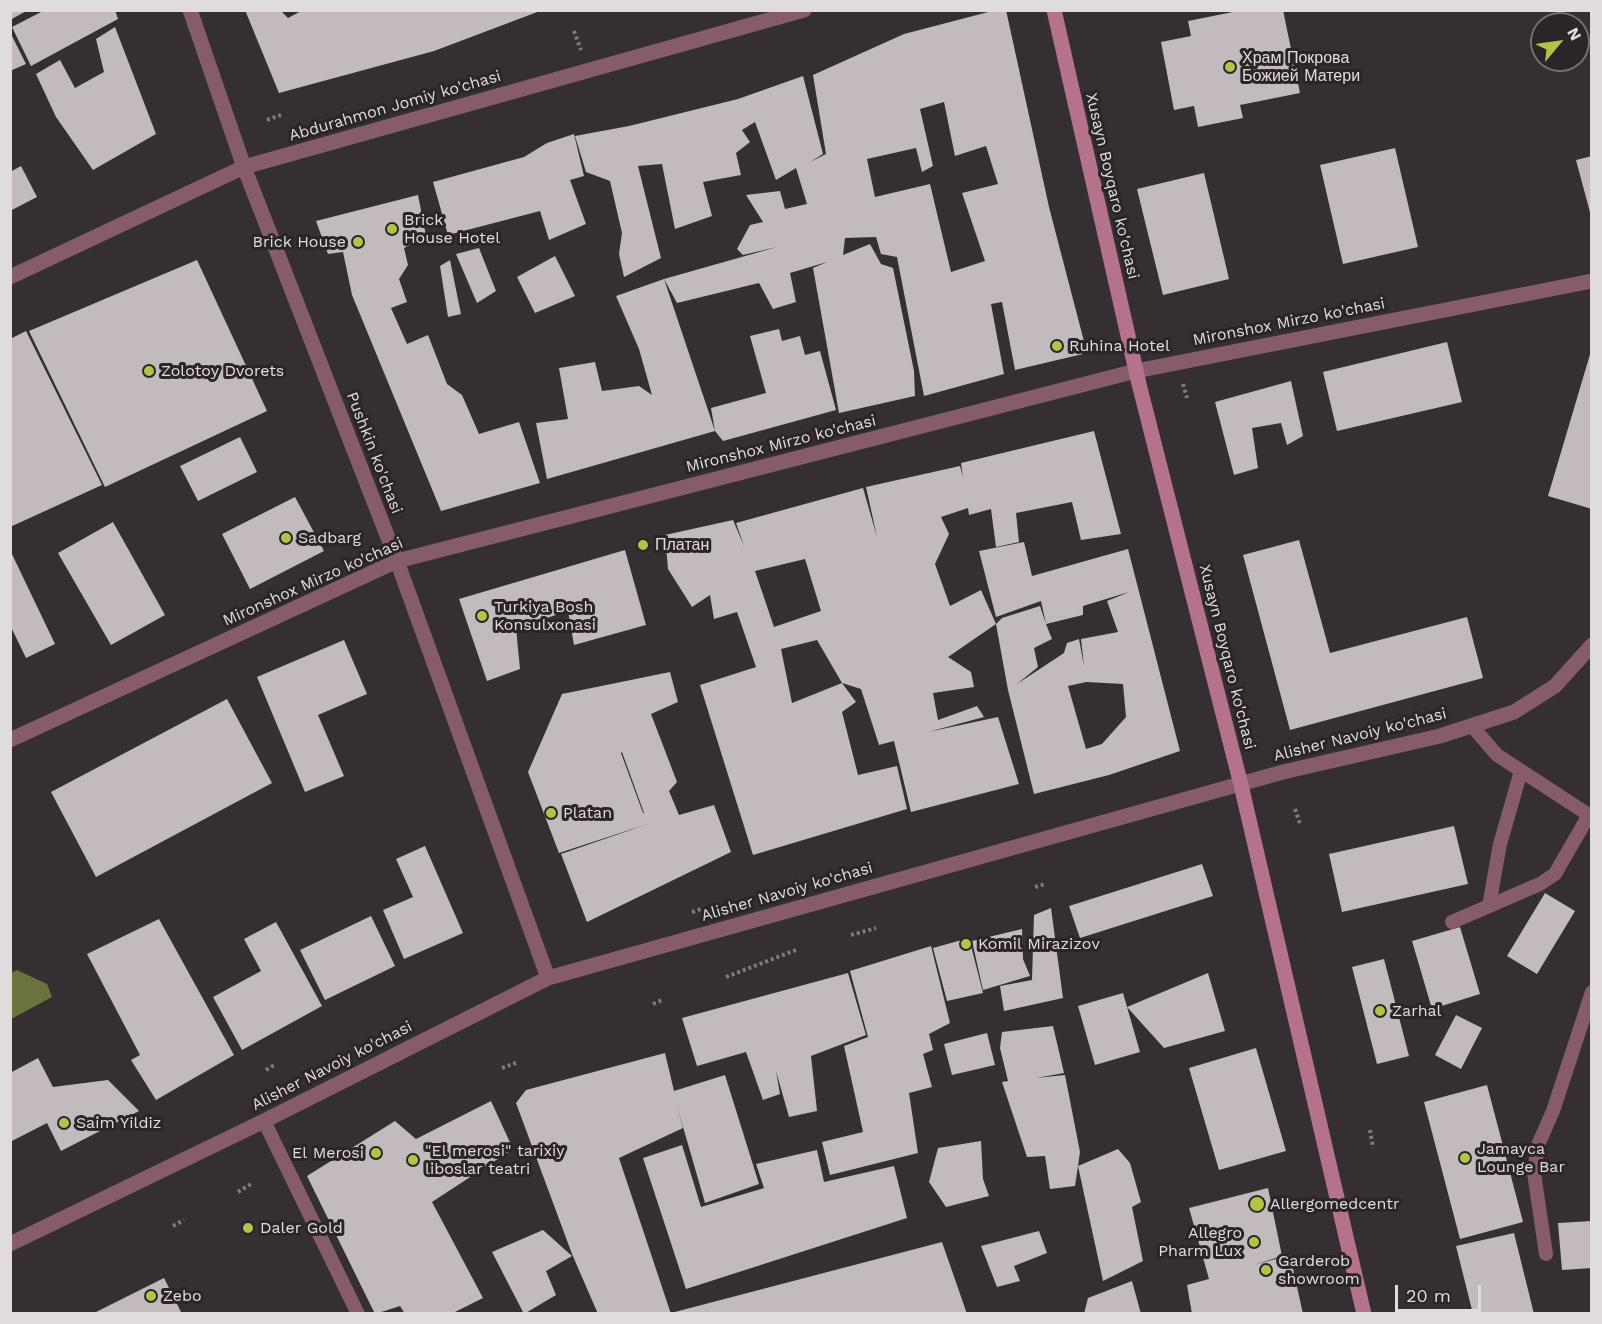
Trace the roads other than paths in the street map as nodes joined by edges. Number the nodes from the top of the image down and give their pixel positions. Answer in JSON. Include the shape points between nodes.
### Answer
{"nodes":[{"id":1,"x":190,"y":10,"type":"edge"},
{"id":2,"x":804,"y":10,"type":"edge"},
{"id":3,"x":1054,"y":10,"type":"edge"},
{"id":4,"x":244,"y":167,"type":"junction"},
{"id":5,"x":10,"y":277,"type":"edge"},
{"id":6,"x":1592,"y":281,"type":"edge"},
{"id":7,"x":1136,"y":371,"type":"junction"},
{"id":8,"x":396,"y":561,"type":"junction"},
{"id":9,"x":1592,"y":645,"type":"edge"},
{"id":10,"x":1472,"y":726,"type":"junction"},
{"id":11,"x":10,"y":740,"type":"edge"},
{"id":12,"x":1521,"y":771,"type":"junction"},
{"id":13,"x":1241,"y":785,"type":"junction"},
{"id":14,"x":1590,"y":816,"type":"edge"},
{"id":15,"x":1489,"y":906,"type":"junction"},
{"id":16,"x":1452,"y":922,"type":"dead end"},
{"id":17,"x":548,"y":978,"type":"junction"},
{"id":18,"x":1592,"y":992,"type":"edge"},
{"id":19,"x":264,"y":1121,"type":"junction"},
{"id":20,"x":10,"y":1244,"type":"edge"},
{"id":21,"x":1546,"y":1254,"type":"dead end"},
{"id":22,"x":358,"y":1314,"type":"edge"},
{"id":23,"x":1364,"y":1314,"type":"edge"}],
"edges":[{"from":1,"to":4,"type":"street","name":"Pushkin ko'chasi"},
{"from":2,"to":4,"type":"street","name":"Abdurahmon Jomiy ko'chasi"},
{"from":3,"to":7,"type":"main road","name":"Xusayn Boyqaro ko'chasi"},
{"from":4,"to":5,"type":"street","name":"Abdurahmon Jomiy ko'chasi"},
{"from":4,"to":8,"type":"street","name":"Pushkin ko'chasi"},
{"from":6,"to":7,"type":"street","name":"Mironshox Mirzo ko'chasi"},
{"from":7,"to":8,"type":"street","name":"Mironshox Mirzo ko'chasi"},
{"from":7,"to":13,"type":"main road","name":"Xusayn Boyqaro ko'chasi"},
{"from":8,"to":11,"type":"street","name":"Mironshox Mirzo ko'chasi"},
{"from":8,"to":17,"type":"street","name":"Pushkin ko'chasi"},
{"from":9,"to":10,"type":"street","name":"Alisher Navoiy ko'chasi","via":[[1555,686],[1514,712]]},
{"from":10,"to":12,"type":"lane","via":[[1497,754]]},
{"from":10,"to":13,"type":"street","name":"Alisher Navoiy ko'chasi"},
{"from":12,"to":14,"type":"lane"},
{"from":12,"to":15,"type":"lane","via":[[1500,844]]},
{"from":13,"to":17,"type":"street","name":"Alisher Navoiy ko'chasi"},
{"from":13,"to":23,"type":"main road","name":"Xusayn Boyqaro ko'chasi"},
{"from":14,"to":15,"type":"lane","via":[[1556,874]]},
{"from":15,"to":16,"type":"lane"},
{"from":17,"to":19,"type":"street","name":"Alisher Navoiy ko'chasi"},
{"from":18,"to":21,"type":"lane","via":[[1538,1145],[1534,1173]]},
{"from":19,"to":20,"type":"street","name":"Alisher Navoiy ko'chasi"},
{"from":19,"to":22,"type":"lane"}]}
